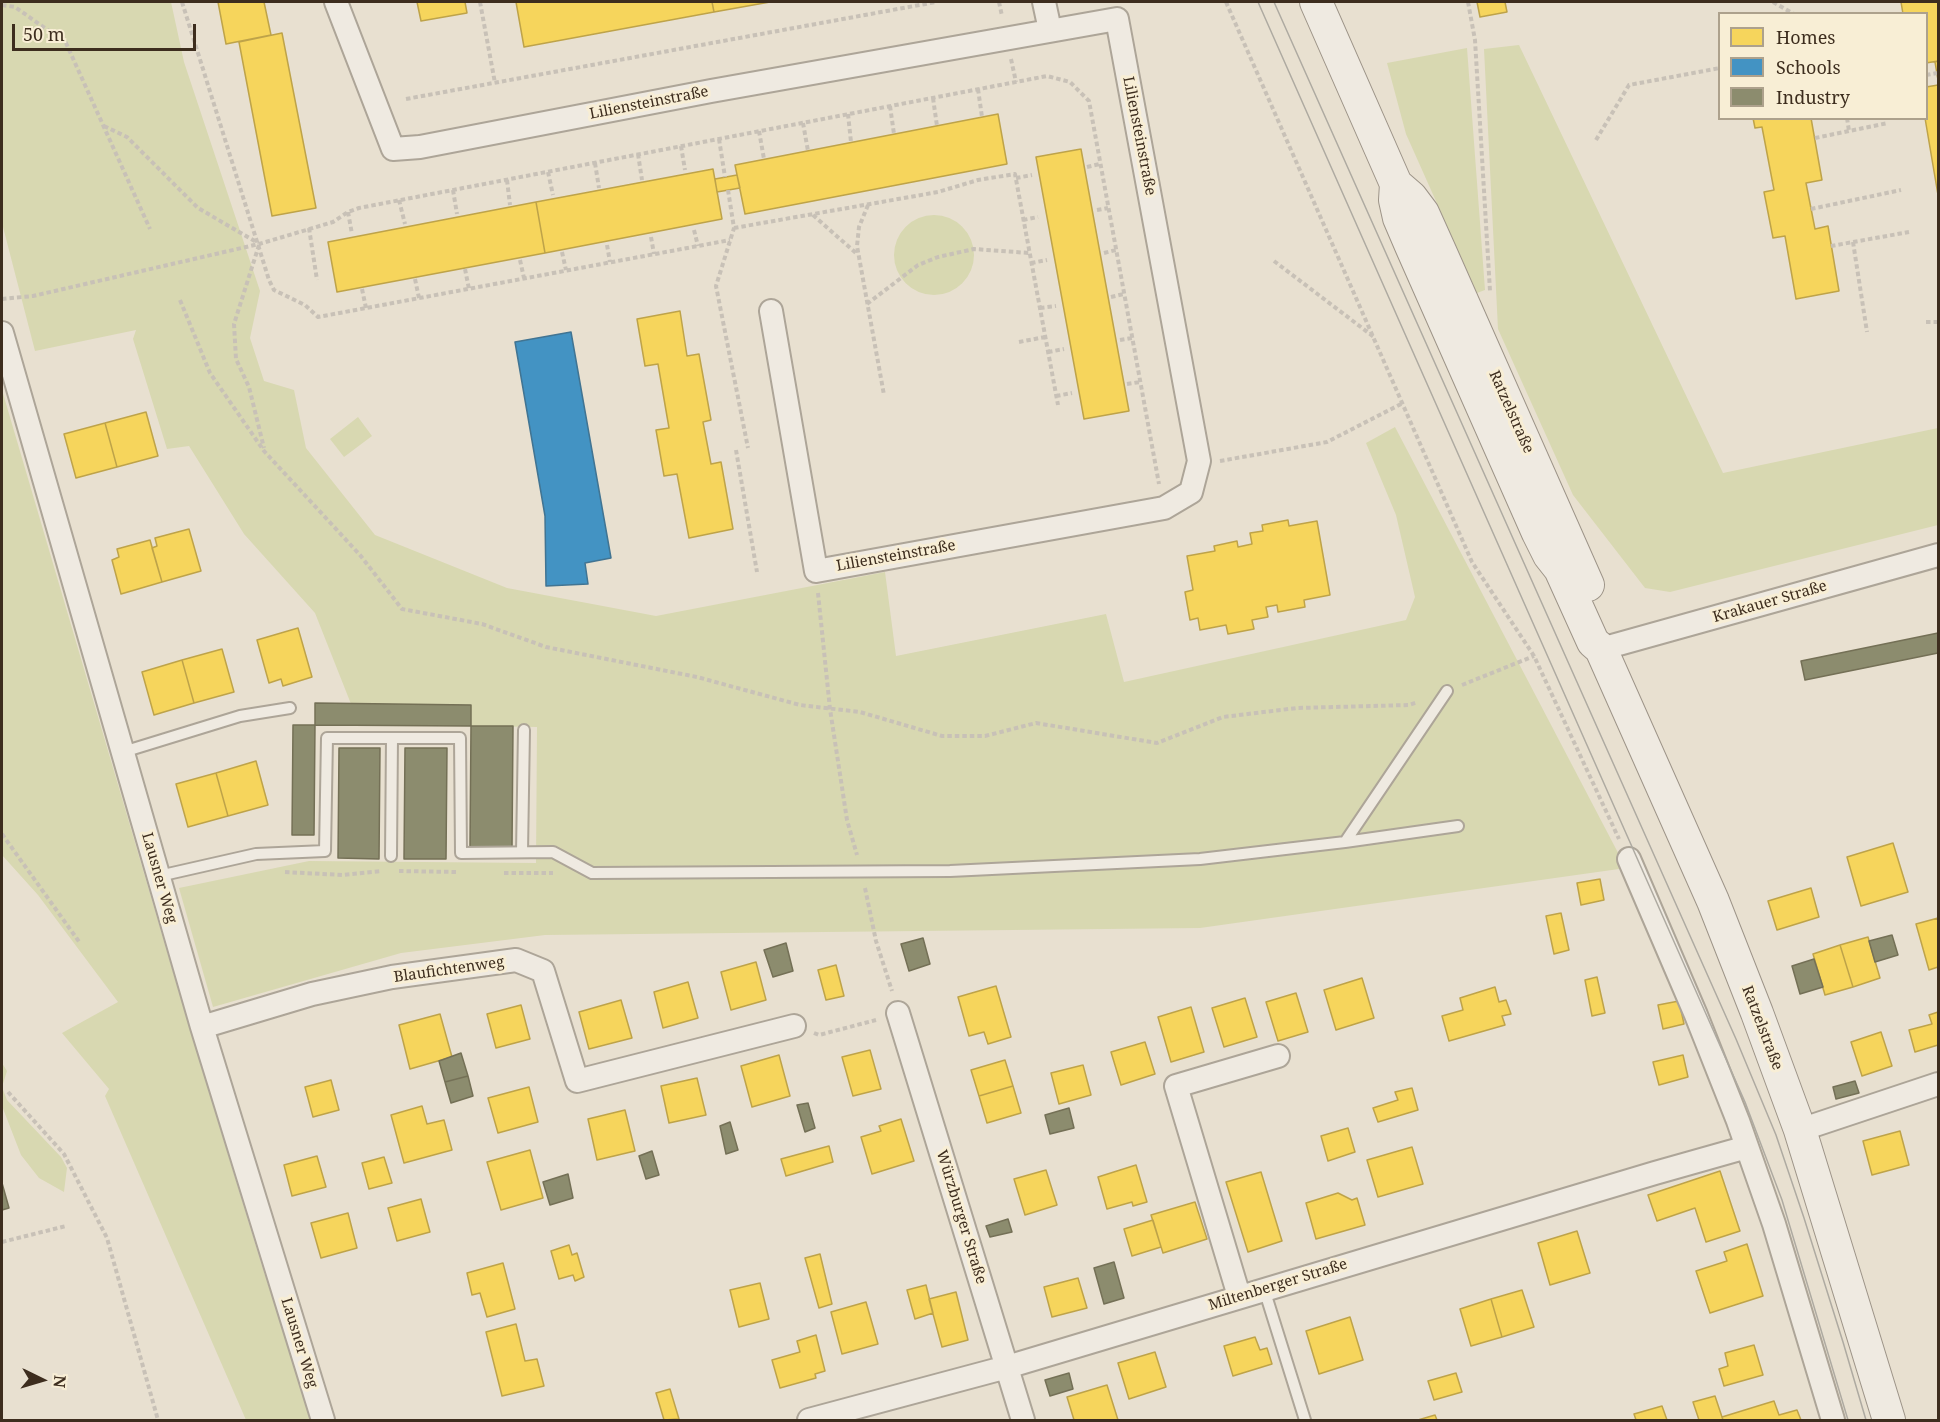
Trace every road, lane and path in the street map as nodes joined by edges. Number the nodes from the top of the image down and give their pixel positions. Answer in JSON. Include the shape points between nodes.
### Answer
{"nodes":[{"id":1,"x":182,"y":2,"type":"edge"},
{"id":2,"x":336,"y":2,"type":"edge"},
{"id":3,"x":480,"y":2,"type":"edge"},
{"id":4,"x":936,"y":2,"type":"edge"},
{"id":5,"x":1044,"y":2,"type":"edge"},
{"id":6,"x":1226,"y":2,"type":"edge"},
{"id":7,"x":1316,"y":2,"type":"edge"},
{"id":8,"x":1468,"y":2,"type":"edge"},
{"id":9,"x":1773,"y":2,"type":"edge"},
{"id":10,"x":2,"y":5,"type":"edge"},
{"id":11,"x":1115,"y":10,"type":"edge"},
{"id":12,"x":1790,"y":12,"type":"edge"},
{"id":13,"x":1050,"y":30,"type":"junction"},
{"id":14,"x":1718,"y":68,"type":"edge"},
{"id":15,"x":1937,"y":73,"type":"dead end"},
{"id":16,"x":1928,"y":75,"type":"edge"},
{"id":17,"x":495,"y":83,"type":"junction"},
{"id":18,"x":978,"y":89,"type":"junction"},
{"id":19,"x":933,"y":98,"type":"junction"},
{"id":20,"x":406,"y":99,"type":"dead end"},
{"id":21,"x":890,"y":106,"type":"junction"},
{"id":22,"x":848,"y":114,"type":"junction"},
{"id":23,"x":982,"y":117,"type":"dead end"},
{"id":24,"x":1847,"y":120,"type":"edge"},
{"id":25,"x":803,"y":123,"type":"junction"},
{"id":26,"x":1888,"y":123,"type":"dead end"},
{"id":27,"x":103,"y":125,"type":"junction"},
{"id":28,"x":937,"y":126,"type":"dead end"},
{"id":29,"x":759,"y":131,"type":"junction"},
{"id":30,"x":1849,"y":131,"type":"junction"},
{"id":31,"x":894,"y":134,"type":"dead end"},
{"id":32,"x":1815,"y":138,"type":"dead end"},
{"id":33,"x":719,"y":139,"type":"junction"},
{"id":34,"x":1596,"y":140,"type":"dead end"},
{"id":35,"x":851,"y":142,"type":"dead end"},
{"id":36,"x":681,"y":146,"type":"junction"},
{"id":37,"x":808,"y":151,"type":"dead end"},
{"id":38,"x":638,"y":154,"type":"junction"},
{"id":39,"x":764,"y":159,"type":"dead end"},
{"id":40,"x":595,"y":163,"type":"junction"},
{"id":41,"x":1100,"y":164,"type":"junction"},
{"id":42,"x":1087,"y":166,"type":"dead end"},
{"id":43,"x":685,"y":170,"type":"dead end"},
{"id":44,"x":548,"y":172,"type":"junction"},
{"id":45,"x":1032,"y":175,"type":"dead end"},
{"id":46,"x":725,"y":177,"type":"dead end"},
{"id":47,"x":1016,"y":178,"type":"junction"},
{"id":48,"x":507,"y":180,"type":"junction"},
{"id":49,"x":642,"y":180,"type":"dead end"},
{"id":50,"x":1396,"y":184,"type":"junction"},
{"id":51,"x":599,"y":188,"type":"dead end"},
{"id":52,"x":453,"y":190,"type":"junction"},
{"id":53,"x":728,"y":190,"type":"dead end"},
{"id":54,"x":1901,"y":190,"type":"dead end"},
{"id":55,"x":553,"y":195,"type":"dead end"},
{"id":56,"x":399,"y":200,"type":"junction"},
{"id":57,"x":869,"y":204,"type":"junction"},
{"id":58,"x":510,"y":205,"type":"dead end"},
{"id":59,"x":1108,"y":208,"type":"junction"},
{"id":60,"x":1811,"y":209,"type":"dead end"},
{"id":61,"x":1097,"y":210,"type":"dead end"},
{"id":62,"x":348,"y":212,"type":"junction"},
{"id":63,"x":457,"y":214,"type":"dead end"},
{"id":64,"x":813,"y":214,"type":"junction"},
{"id":65,"x":1038,"y":217,"type":"dead end"},
{"id":66,"x":1023,"y":220,"type":"junction"},
{"id":67,"x":405,"y":224,"type":"dead end"},
{"id":68,"x":309,"y":228,"type":"junction"},
{"id":69,"x":734,"y":228,"type":"junction"},
{"id":70,"x":150,"y":229,"type":"dead end"},
{"id":71,"x":694,"y":230,"type":"dead end"},
{"id":72,"x":1910,"y":232,"type":"dead end"},
{"id":73,"x":352,"y":234,"type":"dead end"},
{"id":74,"x":651,"y":237,"type":"dead end"},
{"id":75,"x":730,"y":240,"type":"junction"},
{"id":76,"x":1853,"y":242,"type":"junction"},
{"id":77,"x":259,"y":244,"type":"junction"},
{"id":78,"x":607,"y":245,"type":"dead end"},
{"id":79,"x":698,"y":246,"type":"junction"},
{"id":80,"x":1832,"y":246,"type":"dead end"},
{"id":81,"x":1116,"y":250,"type":"junction"},
{"id":82,"x":562,"y":252,"type":"dead end"},
{"id":83,"x":1029,"y":253,"type":"junction"},
{"id":84,"x":1104,"y":253,"type":"dead end"},
{"id":85,"x":654,"y":254,"type":"junction"},
{"id":86,"x":858,"y":255,"type":"junction"},
{"id":87,"x":520,"y":260,"type":"dead end"},
{"id":88,"x":1047,"y":260,"type":"dead end"},
{"id":89,"x":1274,"y":261,"type":"dead end"},
{"id":90,"x":610,"y":262,"type":"junction"},
{"id":91,"x":1031,"y":263,"type":"junction"},
{"id":92,"x":465,"y":269,"type":"dead end"},
{"id":93,"x":566,"y":270,"type":"junction"},
{"id":94,"x":524,"y":278,"type":"junction"},
{"id":95,"x":416,"y":279,"type":"dead end"},
{"id":96,"x":317,"y":280,"type":"dead end"},
{"id":97,"x":362,"y":289,"type":"dead end"},
{"id":98,"x":469,"y":289,"type":"junction"},
{"id":99,"x":1124,"y":294,"type":"junction"},
{"id":100,"x":1111,"y":297,"type":"dead end"},
{"id":101,"x":419,"y":298,"type":"junction"},
{"id":102,"x":2,"y":299,"type":"edge"},
{"id":103,"x":180,"y":300,"type":"dead end"},
{"id":104,"x":867,"y":304,"type":"junction"},
{"id":105,"x":1056,"y":306,"type":"dead end"},
{"id":106,"x":366,"y":308,"type":"junction"},
{"id":107,"x":1040,"y":308,"type":"junction"},
{"id":108,"x":771,"y":311,"type":"dead end"},
{"id":109,"x":1467,"y":313,"type":"junction"},
{"id":110,"x":1926,"y":322,"type":"dead end"},
{"id":111,"x":1938,"y":322,"type":"edge"},
{"id":112,"x":1867,"y":332,"type":"dead end"},
{"id":113,"x":2,"y":333,"type":"edge"},
{"id":114,"x":1045,"y":337,"type":"junction"},
{"id":115,"x":1374,"y":337,"type":"junction"},
{"id":116,"x":1132,"y":338,"type":"junction"},
{"id":117,"x":1120,"y":340,"type":"dead end"},
{"id":118,"x":1019,"y":342,"type":"dead end"},
{"id":119,"x":1064,"y":349,"type":"dead end"},
{"id":120,"x":1048,"y":352,"type":"junction"},
{"id":121,"x":1140,"y":382,"type":"junction"},
{"id":122,"x":1127,"y":384,"type":"dead end"},
{"id":123,"x":1072,"y":393,"type":"dead end"},
{"id":124,"x":884,"y":395,"type":"dead end"},
{"id":125,"x":1056,"y":396,"type":"junction"},
{"id":126,"x":1403,"y":403,"type":"junction"},
{"id":127,"x":1058,"y":405,"type":"dead end"},
{"id":128,"x":748,"y":448,"type":"dead end"},
{"id":129,"x":736,"y":450,"type":"dead end"},
{"id":130,"x":264,"y":451,"type":"junction"},
{"id":131,"x":1215,"y":462,"type":"dead end"},
{"id":132,"x":1164,"y":508,"type":"junction"},
{"id":133,"x":1938,"y":555,"type":"edge"},
{"id":134,"x":816,"y":571,"type":"junction"},
{"id":135,"x":757,"y":572,"type":"dead end"},
{"id":136,"x":1601,"y":649,"type":"junction"},
{"id":137,"x":1534,"y":657,"type":"junction"},
{"id":138,"x":1447,"y":691,"type":"junction"},
{"id":139,"x":290,"y":708,"type":"dead end"},
{"id":140,"x":830,"y":709,"type":"junction"},
{"id":141,"x":524,"y":730,"type":"dead end"},
{"id":142,"x":392,"y":738,"type":"junction"},
{"id":143,"x":123,"y":752,"type":"junction"},
{"id":144,"x":1458,"y":826,"type":"dead end"},
{"id":145,"x":2,"y":834,"type":"edge"},
{"id":146,"x":1346,"y":842,"type":"junction"},
{"id":147,"x":522,"y":852,"type":"junction"},
{"id":148,"x":283,"y":853,"type":"junction"},
{"id":149,"x":391,"y":856,"type":"dead end"},
{"id":150,"x":1629,"y":859,"type":"joint"},
{"id":151,"x":862,"y":870,"type":"junction"},
{"id":152,"x":458,"y":872,"type":"dead end"},
{"id":153,"x":503,"y":873,"type":"dead end"},
{"id":154,"x":592,"y":873,"type":"junction"},
{"id":155,"x":159,"y":876,"type":"junction"},
{"id":156,"x":80,"y":943,"type":"dead end"},
{"id":157,"x":898,"y":1013,"type":"junction"},
{"id":158,"x":794,"y":1026,"type":"joint"},
{"id":159,"x":202,"y":1027,"type":"junction"},
{"id":160,"x":1278,"y":1056,"type":"dead end"},
{"id":161,"x":1938,"y":1084,"type":"edge"},
{"id":162,"x":8,"y":1092,"type":"dead end"},
{"id":163,"x":1800,"y":1130,"type":"junction"},
{"id":164,"x":1747,"y":1148,"type":"junction"},
{"id":165,"x":66,"y":1226,"type":"dead end"},
{"id":166,"x":2,"y":1242,"type":"edge"},
{"id":167,"x":1264,"y":1289,"type":"junction"},
{"id":168,"x":1239,"y":1296,"type":"junction"},
{"id":169,"x":1007,"y":1367,"type":"junction"},
{"id":170,"x":158,"y":1420,"type":"edge"},
{"id":171,"x":322,"y":1420,"type":"edge"},
{"id":172,"x":809,"y":1420,"type":"edge"},
{"id":173,"x":1023,"y":1420,"type":"edge"},
{"id":174,"x":1305,"y":1420,"type":"edge"},
{"id":175,"x":1833,"y":1420,"type":"edge"},
{"id":176,"x":1889,"y":1420,"type":"edge"}],
"edges":[{"from":1,"to":77,"type":"path"},
{"from":2,"to":13,"type":"street","name":"Liliensteinstraße","via":[[393,148],[420,147]]},
{"from":3,"to":17,"type":"path"},
{"from":4,"to":17,"type":"path"},
{"from":5,"to":13,"type":"street"},
{"from":6,"to":115,"type":"path"},
{"from":7,"to":50,"type":"main road","name":"Ratzelstraße"},
{"from":8,"to":109,"type":"path","via":[[1475,40],[1490,292],[1482,306]]},
{"from":9,"to":12,"type":"path"},
{"from":10,"to":27,"type":"path","via":[[15,7],[66,43]]},
{"from":11,"to":13,"type":"street","name":"Liliensteinstraße"},
{"from":11,"to":132,"type":"street","name":"Liliensteinstraße","via":[[1199,461],[1191,492]]},
{"from":14,"to":34,"type":"path","via":[[1629,85]]},
{"from":15,"to":16,"type":"path"},
{"from":17,"to":20,"type":"path"},
{"from":18,"to":19,"type":"path"},
{"from":18,"to":23,"type":"path"},
{"from":18,"to":41,"type":"path","via":[[1047,76],[1070,82],[1089,101]]},
{"from":19,"to":21,"type":"path"},
{"from":19,"to":28,"type":"path"},
{"from":21,"to":22,"type":"path"},
{"from":21,"to":31,"type":"path"},
{"from":22,"to":25,"type":"path"},
{"from":22,"to":35,"type":"path"},
{"from":24,"to":30,"type":"path"},
{"from":25,"to":29,"type":"path"},
{"from":25,"to":37,"type":"path"},
{"from":26,"to":30,"type":"path"},
{"from":27,"to":70,"type":"path"},
{"from":27,"to":77,"type":"path","via":[[127,137],[198,208]]},
{"from":29,"to":33,"type":"path"},
{"from":29,"to":39,"type":"path"},
{"from":30,"to":32,"type":"path"},
{"from":33,"to":36,"type":"path"},
{"from":33,"to":46,"type":"path"},
{"from":36,"to":38,"type":"path"},
{"from":36,"to":43,"type":"path"},
{"from":38,"to":40,"type":"path"},
{"from":38,"to":49,"type":"path"},
{"from":40,"to":44,"type":"path"},
{"from":40,"to":51,"type":"path"},
{"from":41,"to":42,"type":"path"},
{"from":41,"to":59,"type":"path"},
{"from":44,"to":48,"type":"path"},
{"from":44,"to":55,"type":"path"},
{"from":45,"to":47,"type":"path"},
{"from":47,"to":57,"type":"path","via":[[1015,174],[978,180],[938,192]]},
{"from":47,"to":66,"type":"path"},
{"from":48,"to":52,"type":"path"},
{"from":48,"to":58,"type":"path"},
{"from":50,"to":109,"type":"main road","name":"Ratzelstraße","via":[[1423,213]]},
{"from":50,"to":136,"type":"main road","name":"Ratzelstraße","via":[[1399,218],[1411,246],[1538,533],[1560,569],[1593,642]]},
{"from":52,"to":56,"type":"path"},
{"from":52,"to":63,"type":"path"},
{"from":53,"to":69,"type":"path"},
{"from":54,"to":60,"type":"path"},
{"from":56,"to":62,"type":"path"},
{"from":56,"to":67,"type":"path"},
{"from":57,"to":64,"type":"path"},
{"from":57,"to":86,"type":"path","via":[[859,227]]},
{"from":59,"to":61,"type":"path"},
{"from":59,"to":81,"type":"path"},
{"from":62,"to":68,"type":"path","via":[[333,222]]},
{"from":62,"to":73,"type":"path"},
{"from":64,"to":69,"type":"path"},
{"from":64,"to":86,"type":"path"},
{"from":65,"to":66,"type":"path"},
{"from":66,"to":83,"type":"path"},
{"from":68,"to":77,"type":"path"},
{"from":68,"to":96,"type":"path"},
{"from":69,"to":75,"type":"path"},
{"from":71,"to":79,"type":"path"},
{"from":72,"to":76,"type":"path"},
{"from":74,"to":85,"type":"path"},
{"from":75,"to":79,"type":"path"},
{"from":75,"to":128,"type":"path","via":[[716,286]]},
{"from":76,"to":80,"type":"path"},
{"from":76,"to":112,"type":"path"},
{"from":77,"to":102,"type":"path","via":[[33,296]]},
{"from":77,"to":106,"type":"path","via":[[274,290],[318,317]]},
{"from":77,"to":130,"type":"path","via":[[234,324],[236,359],[249,387]]},
{"from":78,"to":90,"type":"path"},
{"from":79,"to":85,"type":"path"},
{"from":81,"to":84,"type":"path"},
{"from":81,"to":99,"type":"path"},
{"from":82,"to":93,"type":"path"},
{"from":83,"to":91,"type":"path"},
{"from":83,"to":104,"type":"path","via":[[974,249],[938,257],[918,265]]},
{"from":85,"to":90,"type":"path"},
{"from":86,"to":104,"type":"path"},
{"from":87,"to":94,"type":"path"},
{"from":88,"to":91,"type":"path"},
{"from":89,"to":115,"type":"path"},
{"from":90,"to":93,"type":"path"},
{"from":91,"to":107,"type":"path"},
{"from":92,"to":98,"type":"path"},
{"from":93,"to":94,"type":"path"},
{"from":94,"to":98,"type":"path"},
{"from":95,"to":101,"type":"path"},
{"from":97,"to":106,"type":"path"},
{"from":98,"to":101,"type":"path"},
{"from":99,"to":100,"type":"path"},
{"from":99,"to":116,"type":"path"},
{"from":101,"to":106,"type":"path"},
{"from":103,"to":130,"type":"path","via":[[210,373]]},
{"from":104,"to":124,"type":"path"},
{"from":105,"to":107,"type":"path"},
{"from":107,"to":114,"type":"path"},
{"from":108,"to":134,"type":"street","name":"Liliensteinstraße"},
{"from":109,"to":136,"type":"main road","name":"Ratzelstraße","via":[[1601,618]]},
{"from":110,"to":111,"type":"path"},
{"from":113,"to":143,"type":"street","name":"Lausner Weg"},
{"from":114,"to":118,"type":"path"},
{"from":114,"to":120,"type":"path"},
{"from":115,"to":126,"type":"path"},
{"from":116,"to":117,"type":"path"},
{"from":116,"to":121,"type":"path"},
{"from":119,"to":120,"type":"path"},
{"from":120,"to":125,"type":"path"},
{"from":121,"to":122,"type":"path"},
{"from":121,"to":132,"type":"path"},
{"from":123,"to":125,"type":"path"},
{"from":125,"to":127,"type":"path"},
{"from":126,"to":131,"type":"path","via":[[1327,442]]},
{"from":126,"to":137,"type":"path","via":[[1472,562]]},
{"from":129,"to":135,"type":"path"},
{"from":130,"to":140,"type":"path","via":[[360,555],[402,609],[482,624],[546,647]]},
{"from":132,"to":134,"type":"street","name":"Liliensteinstraße"},
{"from":133,"to":136,"type":"street","name":"Krakauer Straße"},
{"from":134,"to":140,"type":"path"},
{"from":136,"to":163,"type":"main road","name":"Ratzelstraße","via":[[1713,901]]},
{"from":137,"to":138,"type":"path"},
{"from":137,"to":150,"type":"path"},
{"from":138,"to":140,"type":"path","via":[[1409,705],[1297,708],[1223,717],[1157,743],[1036,723],[985,736],[942,735],[860,712]]},
{"from":138,"to":146,"type":"lane"},
{"from":139,"to":143,"type":"lane","via":[[240,716]]},
{"from":140,"to":151,"type":"path","via":[[847,820]]},
{"from":141,"to":147,"type":"lane"},
{"from":142,"to":147,"type":"lane","via":[[460,738],[461,853]]},
{"from":142,"to":148,"type":"lane","via":[[327,738],[325,851]]},
{"from":142,"to":149,"type":"lane"},
{"from":143,"to":155,"type":"street","name":"Lausner Weg"},
{"from":144,"to":146,"type":"lane"},
{"from":145,"to":156,"type":"path"},
{"from":146,"to":151,"type":"lane","via":[[1200,859],[950,871]]},
{"from":147,"to":154,"type":"lane","via":[[553,852]]},
{"from":148,"to":152,"type":"path","via":[[282,872]]},
{"from":148,"to":155,"type":"lane"},
{"from":150,"to":164,"type":"street","via":[[1696,1015]]},
{"from":151,"to":154,"type":"lane"},
{"from":151,"to":157,"type":"path","via":[[876,941]]},
{"from":153,"to":154,"type":"path"},
{"from":155,"to":159,"type":"street","name":"Lausner Weg"},
{"from":157,"to":158,"type":"path","via":[[819,1035]]},
{"from":157,"to":169,"type":"street","name":"Würzburger Straße"},
{"from":158,"to":159,"type":"street","name":"Blaufichtenweg","via":[[577,1081],[543,971],[516,960],[392,977],[312,994]]},
{"from":159,"to":171,"type":"street","name":"Lausner Weg"},
{"from":160,"to":168,"type":"street","via":[[1176,1086]]},
{"from":161,"to":163,"type":"street"},
{"from":162,"to":170,"type":"path","via":[[64,1154],[107,1238]]},
{"from":163,"to":176,"type":"main road","name":"Ratzelstraße"},
{"from":164,"to":167,"type":"street","name":"Miltenberger Straße"},
{"from":164,"to":175,"type":"street"},
{"from":165,"to":166,"type":"path"},
{"from":167,"to":168,"type":"street","name":"Miltenberger Straße"},
{"from":167,"to":174,"type":"lane"},
{"from":168,"to":169,"type":"street","name":"Miltenberger Straße"},
{"from":169,"to":172,"type":"street","name":"Miltenberger Straße"},
{"from":169,"to":173,"type":"street","name":"Würzburger Straße"}]}
